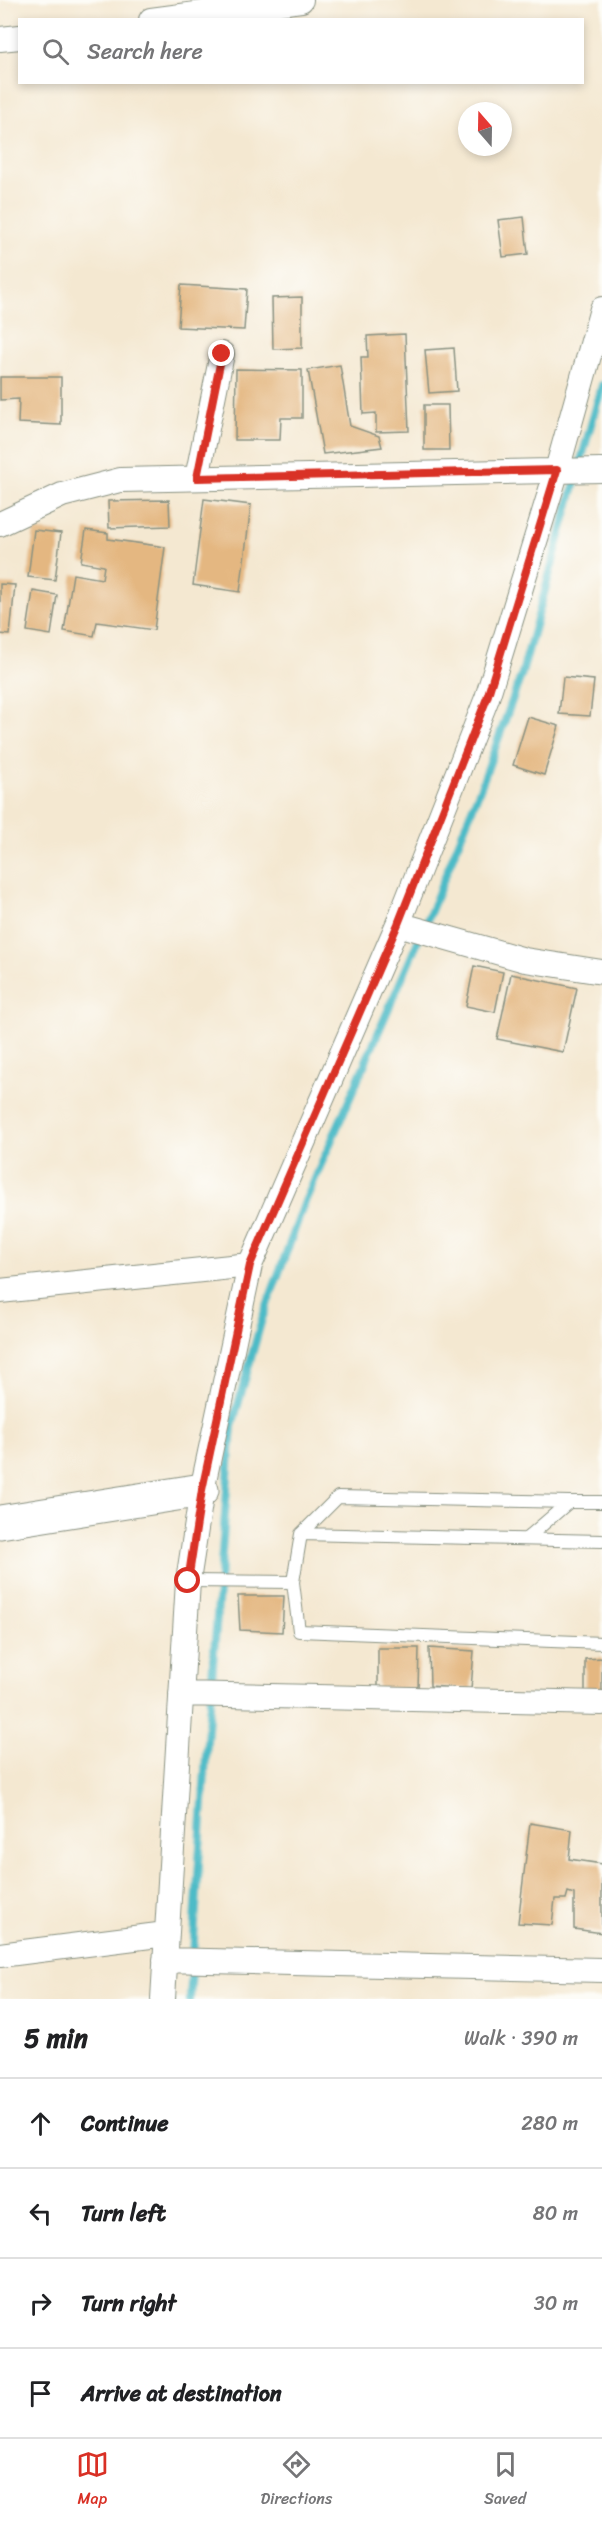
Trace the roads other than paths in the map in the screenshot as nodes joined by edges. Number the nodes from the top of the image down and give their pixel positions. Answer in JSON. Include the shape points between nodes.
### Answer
{"nodes":[{"id":1,"x":301,"y":0,"type":"edge"},
{"id":2,"x":166,"y":18,"type":"edge"},
{"id":3,"x":18,"y":37,"type":"edge"},
{"id":4,"x":0,"y":39,"type":"edge"},
{"id":5,"x":602,"y":309,"type":"edge"},
{"id":6,"x":222,"y":354,"type":"dead end"},
{"id":7,"x":557,"y":470,"type":"junction"},
{"id":8,"x":602,"y":470,"type":"edge"},
{"id":9,"x":197,"y":478,"type":"junction"},
{"id":10,"x":0,"y":524,"type":"edge"},
{"id":11,"x":398,"y":924,"type":"junction"},
{"id":12,"x":602,"y":972,"type":"edge"},
{"id":13,"x":250,"y":1265,"type":"junction"},
{"id":14,"x":0,"y":1291,"type":"edge"},
{"id":15,"x":202,"y":1490,"type":"junction"},
{"id":16,"x":569,"y":1502,"type":"junction"},
{"id":17,"x":602,"y":1502,"type":"edge"},
{"id":18,"x":0,"y":1522,"type":"edge"},
{"id":19,"x":301,"y":1534,"type":"junction"},
{"id":20,"x":526,"y":1539,"type":"junction"},
{"id":21,"x":602,"y":1541,"type":"edge"},
{"id":22,"x":188,"y":1581,"type":"junction"},
{"id":23,"x":293,"y":1582,"type":"junction"},
{"id":24,"x":602,"y":1643,"type":"edge"},
{"id":25,"x":181,"y":1694,"type":"junction"},
{"id":26,"x":602,"y":1703,"type":"edge"},
{"id":27,"x":166,"y":1934,"type":"junction"},
{"id":28,"x":0,"y":1955,"type":"edge"},
{"id":29,"x":165,"y":1960,"type":"junction"},
{"id":30,"x":602,"y":1970,"type":"edge"},
{"id":31,"x":164,"y":1999,"type":"edge"}],
"edges":[{"from":1,"to":2,"type":"street"},
{"from":3,"to":4,"type":"street"},
{"from":5,"to":7,"type":"street"},
{"from":6,"to":9,"type":"street"},
{"from":7,"to":8,"type":"street"},
{"from":7,"to":9,"type":"street"},
{"from":7,"to":11,"type":"street","via":[[487,698]]},
{"from":9,"to":10,"type":"street","via":[[120,480],[62,495]]},
{"from":11,"to":12,"type":"street","via":[[525,960]]},
{"from":11,"to":13,"type":"street"},
{"from":13,"to":14,"type":"street"},
{"from":13,"to":15,"type":"street"},
{"from":15,"to":18,"type":"street"},
{"from":15,"to":22,"type":"street"},
{"from":16,"to":17,"type":"lane"},
{"from":16,"to":19,"type":"lane","via":[[338,1497]]},
{"from":16,"to":20,"type":"lane"},
{"from":19,"to":20,"type":"lane"},
{"from":19,"to":23,"type":"lane"},
{"from":20,"to":21,"type":"lane"},
{"from":22,"to":23,"type":"lane"},
{"from":22,"to":25,"type":"street"},
{"from":23,"to":24,"type":"lane","via":[[298,1631]]},
{"from":25,"to":26,"type":"street"},
{"from":25,"to":27,"type":"street"},
{"from":27,"to":28,"type":"street"},
{"from":27,"to":29,"type":"street"},
{"from":29,"to":30,"type":"street"},
{"from":29,"to":31,"type":"street"}]}
